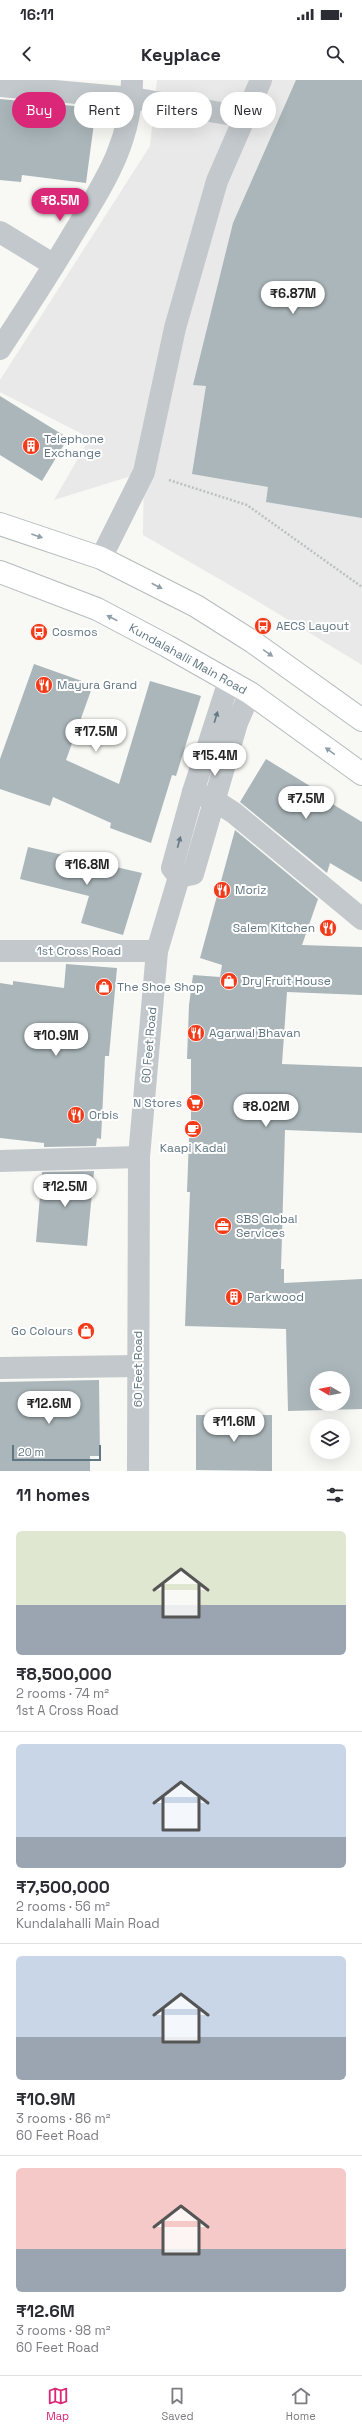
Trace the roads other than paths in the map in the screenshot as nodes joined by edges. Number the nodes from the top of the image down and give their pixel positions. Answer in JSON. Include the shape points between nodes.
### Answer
{"nodes":[{"id":1,"x":261,"y":80,"type":"edge"},
{"id":2,"x":0,"y":86,"type":"edge"},
{"id":3,"x":132,"y":89,"type":"edge"},
{"id":4,"x":256,"y":92,"type":"edge"},
{"id":5,"x":220,"y":113,"type":"edge"},
{"id":6,"x":240,"y":128,"type":"edge"},
{"id":7,"x":0,"y":232,"type":"edge"},
{"id":8,"x":54,"y":265,"type":"junction"},
{"id":9,"x":0,"y":349,"type":"edge"},
{"id":10,"x":0,"y":524,"type":"edge"},
{"id":11,"x":101,"y":558,"type":"junction"},
{"id":12,"x":0,"y":572,"type":"edge"},
{"id":13,"x":229,"y":681,"type":"junction"},
{"id":14,"x":250,"y":693,"type":"junction"},
{"id":15,"x":362,"y":720,"type":"edge"},
{"id":16,"x":362,"y":774,"type":"edge"},
{"id":17,"x":193,"y":792,"type":"junction"},
{"id":18,"x":214,"y":800,"type":"junction"},
{"id":19,"x":179,"y":877,"type":"junction"},
{"id":20,"x":362,"y":919,"type":"edge"},
{"id":21,"x":0,"y":951,"type":"edge"},
{"id":22,"x":157,"y":951,"type":"junction"},
{"id":23,"x":139,"y":1157,"type":"junction"},
{"id":24,"x":0,"y":1161,"type":"edge"},
{"id":25,"x":138,"y":1366,"type":"junction"},
{"id":26,"x":0,"y":1368,"type":"edge"},
{"id":27,"x":138,"y":1471,"type":"edge"}],
"edges":[{"from":1,"to":4,"type":"street"},
{"from":2,"to":3,"type":"street"},
{"from":3,"to":5,"type":"street","via":[[172,106]]},
{"from":3,"to":8,"type":"street","via":[[128,122],[112,169]]},
{"from":6,"to":11,"type":"street","via":[[217,181],[175,328],[144,472]]},
{"from":7,"to":8,"type":"street"},
{"from":8,"to":9,"type":"street"},
{"from":10,"to":11,"type":"main road","one_way":true},
{"from":11,"to":15,"type":"main road","one_way":true,"via":[[196,606],[253,642]]},
{"from":13,"to":12,"type":"main road","name":"Kundalahalli Main Road","one_way":true,"via":[[97,610]]},
{"from":13,"to":14,"type":"main road","name":"Kundalahalli Main Road"},
{"from":17,"to":13,"type":"street","one_way":true},
{"from":16,"to":14,"type":"main road","name":"Kundalahalli Main Road","one_way":true},
{"from":14,"to":18,"type":"street","via":[[237,723]]},
{"from":17,"to":18,"type":"street"},
{"from":19,"to":17,"type":"street","one_way":true,"via":[[172,868]]},
{"from":18,"to":19,"type":"street","via":[[193,874]]},
{"from":18,"to":20,"type":"street","via":[[234,813]]},
{"from":19,"to":22,"type":"street","name":"60 Feet Road"},
{"from":21,"to":22,"type":"street","name":"1st Cross Road"},
{"from":22,"to":23,"type":"street","name":"60 Feet Road"},
{"from":23,"to":24,"type":"street"},
{"from":23,"to":25,"type":"street","name":"60 Feet Road"},
{"from":25,"to":26,"type":"street"},
{"from":25,"to":27,"type":"street","name":"60 Feet Road"}]}
